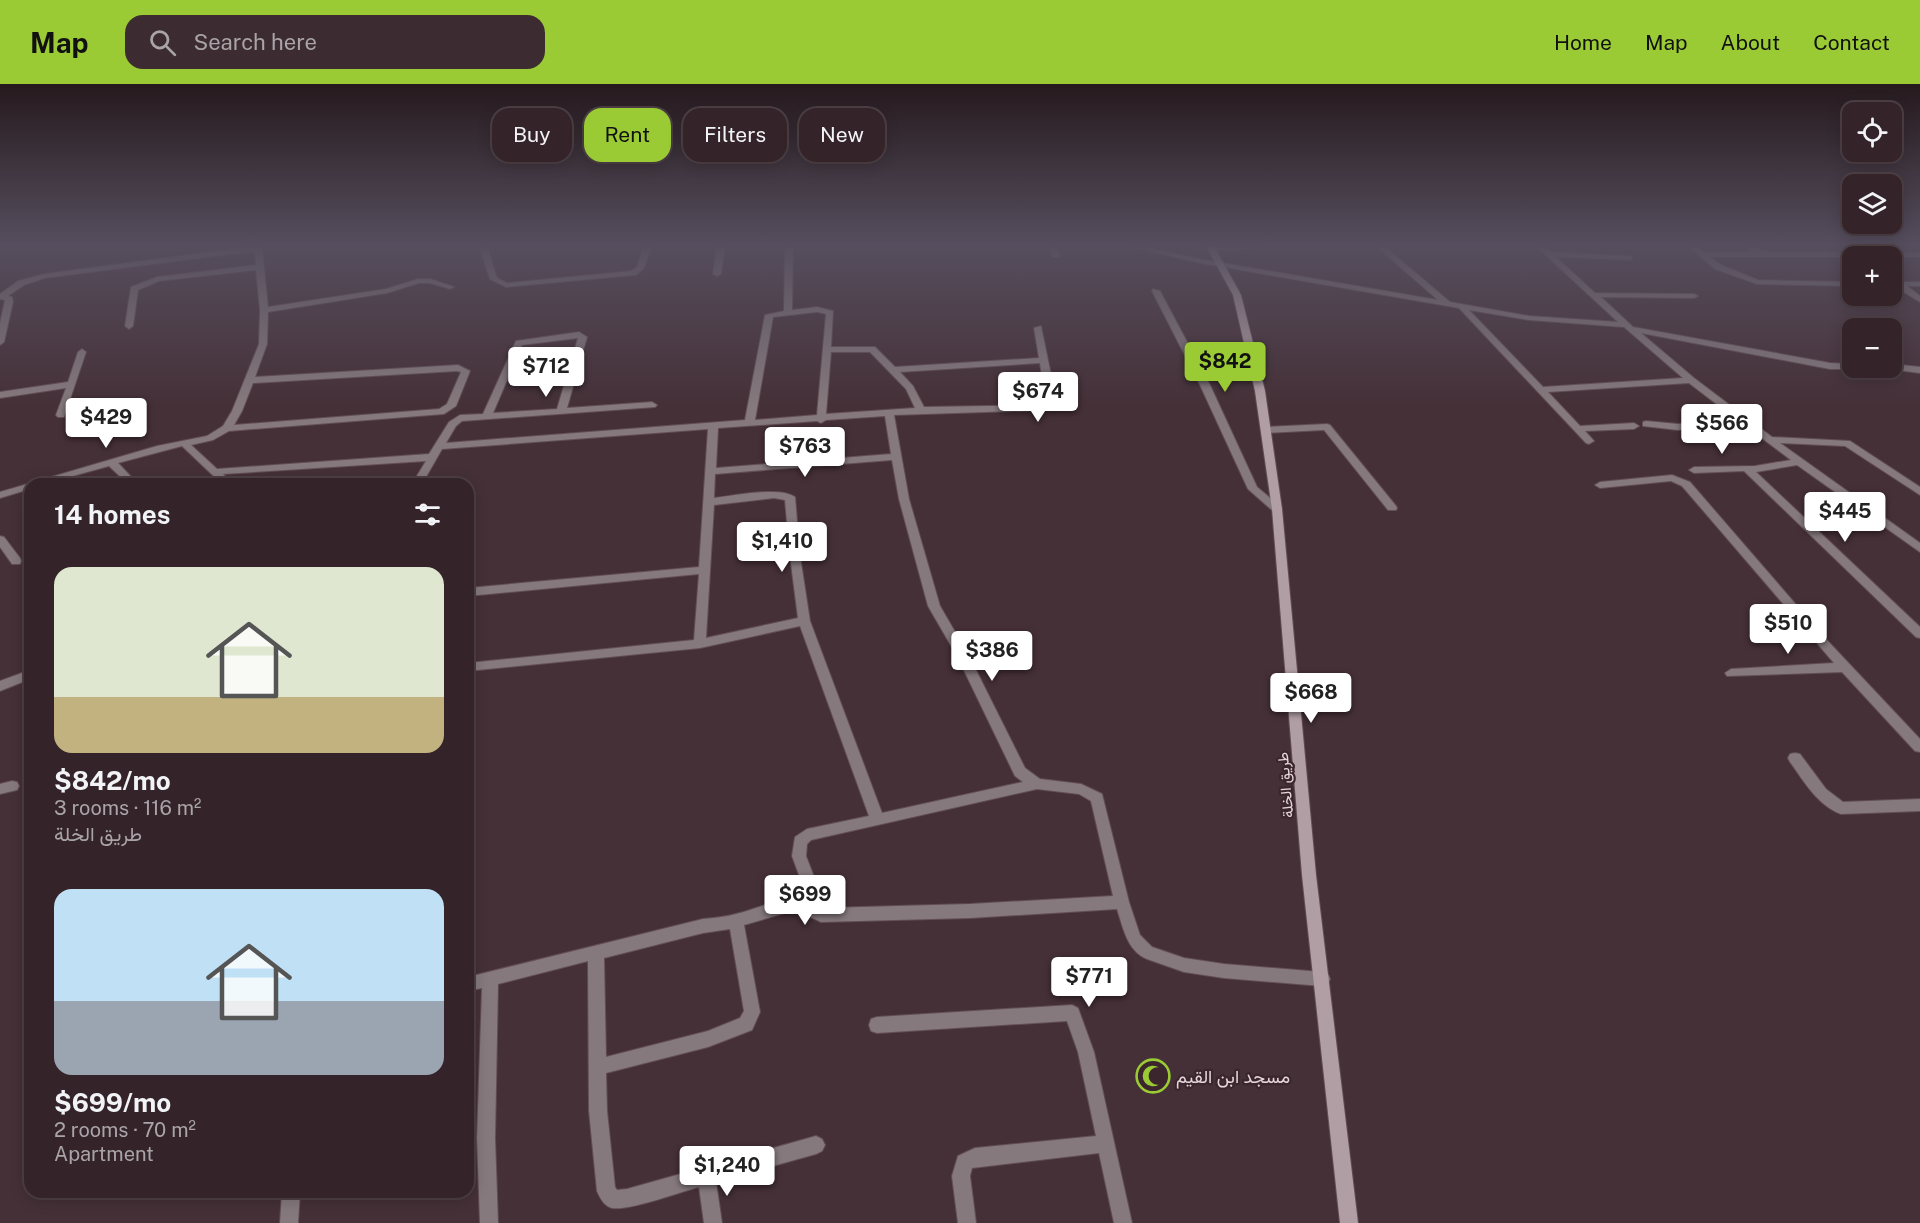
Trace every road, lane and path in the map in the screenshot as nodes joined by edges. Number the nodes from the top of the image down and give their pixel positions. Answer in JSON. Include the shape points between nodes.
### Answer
{"nodes":[{"id":1,"x":9,"y":299,"type":"edge"},
{"id":2,"x":133,"y":299,"type":"edge"},
{"id":3,"x":263,"y":299,"type":"edge"},
{"id":4,"x":334,"y":299,"type":"edge"},
{"id":5,"x":788,"y":299,"type":"edge"},
{"id":6,"x":1160,"y":299,"type":"edge"},
{"id":7,"x":1238,"y":299,"type":"edge"},
{"id":8,"x":1421,"y":299,"type":"edge"},
{"id":9,"x":1442,"y":299,"type":"edge"},
{"id":10,"x":1598,"y":299,"type":"edge"},
{"id":11,"x":1448,"y":304,"type":"junction"},
{"id":12,"x":1461,"y":306,"type":"junction"},
{"id":13,"x":264,"y":310,"type":"junction"},
{"id":14,"x":788,"y":311,"type":"junction"},
{"id":15,"x":129,"y":326,"type":"dead end"},
{"id":16,"x":1628,"y":327,"type":"junction"},
{"id":17,"x":1038,"y":328,"type":"dead end"},
{"id":18,"x":0,"y":342,"type":"edge"},
{"id":19,"x":826,"y":350,"type":"junction"},
{"id":20,"x":82,"y":352,"type":"dead end"},
{"id":21,"x":1044,"y":360,"type":"junction"},
{"id":22,"x":1842,"y":367,"type":"edge"},
{"id":23,"x":1902,"y":368,"type":"edge"},
{"id":24,"x":892,"y":370,"type":"junction"},
{"id":25,"x":1920,"y":370,"type":"edge"},
{"id":26,"x":250,"y":380,"type":"junction"},
{"id":27,"x":1691,"y":380,"type":"junction"},
{"id":28,"x":71,"y":384,"type":"junction"},
{"id":29,"x":1542,"y":390,"type":"junction"},
{"id":30,"x":0,"y":396,"type":"edge"},
{"id":31,"x":652,"y":405,"type":"dead end"},
{"id":32,"x":921,"y":410,"type":"junction"},
{"id":33,"x":561,"y":411,"type":"junction"},
{"id":34,"x":889,"y":414,"type":"junction"},
{"id":35,"x":61,"y":415,"type":"dead end"},
{"id":36,"x":487,"y":416,"type":"junction"},
{"id":37,"x":821,"y":420,"type":"junction"},
{"id":38,"x":1746,"y":421,"type":"junction"},
{"id":39,"x":749,"y":424,"type":"junction"},
{"id":40,"x":1646,"y":424,"type":"dead end"},
{"id":41,"x":1634,"y":426,"type":"dead end"},
{"id":42,"x":713,"y":427,"type":"junction"},
{"id":43,"x":227,"y":428,"type":"junction"},
{"id":44,"x":1578,"y":429,"type":"junction"},
{"id":45,"x":1266,"y":430,"type":"junction"},
{"id":46,"x":1771,"y":440,"type":"junction"},
{"id":47,"x":1590,"y":441,"type":"dead end"},
{"id":48,"x":184,"y":443,"type":"junction"},
{"id":49,"x":440,"y":446,"type":"junction"},
{"id":50,"x":434,"y":457,"type":"junction"},
{"id":51,"x":897,"y":457,"type":"junction"},
{"id":52,"x":111,"y":462,"type":"junction"},
{"id":53,"x":1798,"y":462,"type":"junction"},
{"id":54,"x":1751,"y":468,"type":"junction"},
{"id":55,"x":1694,"y":470,"type":"dead end"},
{"id":56,"x":711,"y":471,"type":"junction"},
{"id":57,"x":213,"y":472,"type":"junction"},
{"id":58,"x":61,"y":478,"type":"edge"},
{"id":59,"x":127,"y":478,"type":"edge"},
{"id":60,"x":220,"y":478,"type":"edge"},
{"id":61,"x":421,"y":478,"type":"edge"},
{"id":62,"x":1600,"y":484,"type":"dead end"},
{"id":63,"x":24,"y":488,"type":"edge"},
{"id":64,"x":1920,"y":492,"type":"edge"},
{"id":65,"x":0,"y":495,"type":"edge"},
{"id":66,"x":710,"y":502,"type":"junction"},
{"id":67,"x":1392,"y":508,"type":"dead end"},
{"id":68,"x":1277,"y":509,"type":"junction"},
{"id":69,"x":0,"y":539,"type":"edge"},
{"id":70,"x":1920,"y":548,"type":"edge"},
{"id":71,"x":16,"y":561,"type":"dead end"},
{"id":72,"x":705,"y":570,"type":"junction"},
{"id":73,"x":474,"y":591,"type":"edge"},
{"id":74,"x":804,"y":621,"type":"junction"},
{"id":75,"x":1920,"y":634,"type":"edge"},
{"id":76,"x":700,"y":644,"type":"junction"},
{"id":77,"x":474,"y":666,"type":"edge"},
{"id":78,"x":1845,"y":667,"type":"junction"},
{"id":79,"x":1731,"y":673,"type":"dead end"},
{"id":80,"x":24,"y":676,"type":"edge"},
{"id":81,"x":0,"y":686,"type":"edge"},
{"id":82,"x":1920,"y":747,"type":"edge"},
{"id":83,"x":1796,"y":758,"type":"dead end"},
{"id":84,"x":1037,"y":784,"type":"junction"},
{"id":85,"x":1920,"y":805,"type":"edge"},
{"id":86,"x":877,"y":819,"type":"junction"},
{"id":87,"x":1122,"y":902,"type":"junction"},
{"id":88,"x":821,"y":915,"type":"junction"},
{"id":89,"x":736,"y":921,"type":"junction"},
{"id":90,"x":596,"y":952,"type":"junction"},
{"id":91,"x":1322,"y":979,"type":"junction"},
{"id":92,"x":490,"y":980,"type":"junction"},
{"id":93,"x":474,"y":983,"type":"edge"},
{"id":94,"x":877,"y":1025,"type":"dead end"},
{"id":95,"x":598,"y":1067,"type":"junction"},
{"id":96,"x":1106,"y":1144,"type":"junction"},
{"id":97,"x":816,"y":1145,"type":"dead end"},
{"id":98,"x":706,"y":1176,"type":"junction"},
{"id":99,"x":291,"y":1198,"type":"edge"},
{"id":100,"x":289,"y":1223,"type":"edge"},
{"id":101,"x":489,"y":1223,"type":"edge"},
{"id":102,"x":713,"y":1223,"type":"edge"},
{"id":103,"x":967,"y":1223,"type":"edge"},
{"id":104,"x":1123,"y":1223,"type":"edge"},
{"id":105,"x":1349,"y":1223,"type":"edge"}],
"edges":[{"from":1,"to":18,"type":"street"},
{"from":2,"to":15,"type":"street"},
{"from":3,"to":13,"type":"street"},
{"from":4,"to":13,"type":"street"},
{"from":5,"to":14,"type":"street"},
{"from":6,"to":68,"type":"street","via":[[1253,489]]},
{"from":7,"to":45,"type":"street","name":"طريق الخلة"},
{"from":8,"to":11,"type":"street"},
{"from":9,"to":11,"type":"street"},
{"from":10,"to":16,"type":"street"},
{"from":11,"to":12,"type":"street"},
{"from":12,"to":16,"type":"street"},
{"from":12,"to":29,"type":"street"},
{"from":13,"to":26,"type":"street","via":[[263,344]]},
{"from":14,"to":19,"type":"street","via":[[829,311]]},
{"from":14,"to":39,"type":"street","via":[[769,315]]},
{"from":16,"to":22,"type":"street"},
{"from":16,"to":27,"type":"street"},
{"from":17,"to":21,"type":"street"},
{"from":19,"to":24,"type":"street","via":[[872,349]]},
{"from":19,"to":37,"type":"street"},
{"from":20,"to":28,"type":"street"},
{"from":21,"to":24,"type":"street"},
{"from":21,"to":32,"type":"street","via":[[1052,405],[1049,408]]},
{"from":23,"to":25,"type":"street"},
{"from":24,"to":32,"type":"street","via":[[910,388]]},
{"from":26,"to":43,"type":"street"},
{"from":26,"to":43,"type":"street","via":[[458,368],[466,371],[451,406],[441,412]]},
{"from":27,"to":29,"type":"street"},
{"from":27,"to":38,"type":"street"},
{"from":28,"to":30,"type":"street"},
{"from":28,"to":35,"type":"street"},
{"from":29,"to":44,"type":"street"},
{"from":31,"to":33,"type":"street"},
{"from":32,"to":34,"type":"street"},
{"from":33,"to":36,"type":"street"},
{"from":33,"to":36,"type":"street","via":[[583,337],[579,335],[520,342]]},
{"from":34,"to":37,"type":"street"},
{"from":34,"to":51,"type":"street"},
{"from":36,"to":49,"type":"street","via":[[456,421]]},
{"from":37,"to":39,"type":"street"},
{"from":38,"to":40,"type":"street","via":[[1678,427]]},
{"from":38,"to":46,"type":"street"},
{"from":39,"to":42,"type":"street"},
{"from":41,"to":44,"type":"street"},
{"from":42,"to":49,"type":"street"},
{"from":42,"to":56,"type":"street"},
{"from":43,"to":48,"type":"street","via":[[210,438]]},
{"from":44,"to":47,"type":"street"},
{"from":45,"to":67,"type":"street","via":[[1327,427]]},
{"from":45,"to":68,"type":"street","name":"طريق الخلة"},
{"from":46,"to":53,"type":"street"},
{"from":46,"to":64,"type":"street","via":[[1847,443]]},
{"from":48,"to":52,"type":"street"},
{"from":48,"to":57,"type":"street"},
{"from":49,"to":50,"type":"street"},
{"from":50,"to":57,"type":"street"},
{"from":50,"to":61,"type":"street"},
{"from":51,"to":56,"type":"street"},
{"from":51,"to":84,"type":"street","via":[[904,499],[934,606],[1020,772]]},
{"from":52,"to":58,"type":"street"},
{"from":52,"to":59,"type":"street"},
{"from":53,"to":54,"type":"street"},
{"from":53,"to":70,"type":"street"},
{"from":54,"to":55,"type":"street"},
{"from":54,"to":75,"type":"street","via":[[1749,472]]},
{"from":56,"to":66,"type":"street"},
{"from":57,"to":60,"type":"street"},
{"from":62,"to":78,"type":"street","via":[[1672,478],[1686,484]]},
{"from":63,"to":65,"type":"street"},
{"from":66,"to":72,"type":"street"},
{"from":66,"to":74,"type":"street","via":[[790,497]]},
{"from":68,"to":91,"type":"street","name":"طريق الخلة"},
{"from":69,"to":71,"type":"street"},
{"from":72,"to":73,"type":"street"},
{"from":72,"to":76,"type":"street"},
{"from":74,"to":76,"type":"street"},
{"from":74,"to":86,"type":"street"},
{"from":76,"to":77,"type":"street"},
{"from":78,"to":79,"type":"street"},
{"from":78,"to":82,"type":"street"},
{"from":80,"to":81,"type":"street"},
{"from":83,"to":85,"type":"street","via":[[1834,805]]},
{"from":84,"to":86,"type":"street"},
{"from":84,"to":87,"type":"street","via":[[1081,789],[1097,798]]},
{"from":86,"to":88,"type":"street","via":[[807,835],[800,841],[800,856]]},
{"from":87,"to":88,"type":"street"},
{"from":87,"to":91,"type":"street","via":[[1134,939],[1147,952],[1184,965]]},
{"from":88,"to":89,"type":"street","via":[[802,906],[785,906]]},
{"from":89,"to":90,"type":"street"},
{"from":89,"to":95,"type":"street","via":[[752,1012],[746,1024]]},
{"from":90,"to":92,"type":"street"},
{"from":90,"to":95,"type":"street"},
{"from":91,"to":105,"type":"street","name":"طريق الخلة"},
{"from":92,"to":93,"type":"street"},
{"from":92,"to":101,"type":"street","via":[[486,1138]]},
{"from":94,"to":96,"type":"street","via":[[1072,1013],[1086,1052]]},
{"from":95,"to":98,"type":"street","via":[[606,1191],[613,1198],[627,1198]]},
{"from":96,"to":103,"type":"street","via":[[975,1157],[964,1162],[961,1176]]},
{"from":96,"to":104,"type":"street"},
{"from":97,"to":98,"type":"street"},
{"from":98,"to":102,"type":"street"},
{"from":99,"to":100,"type":"street"}]}
